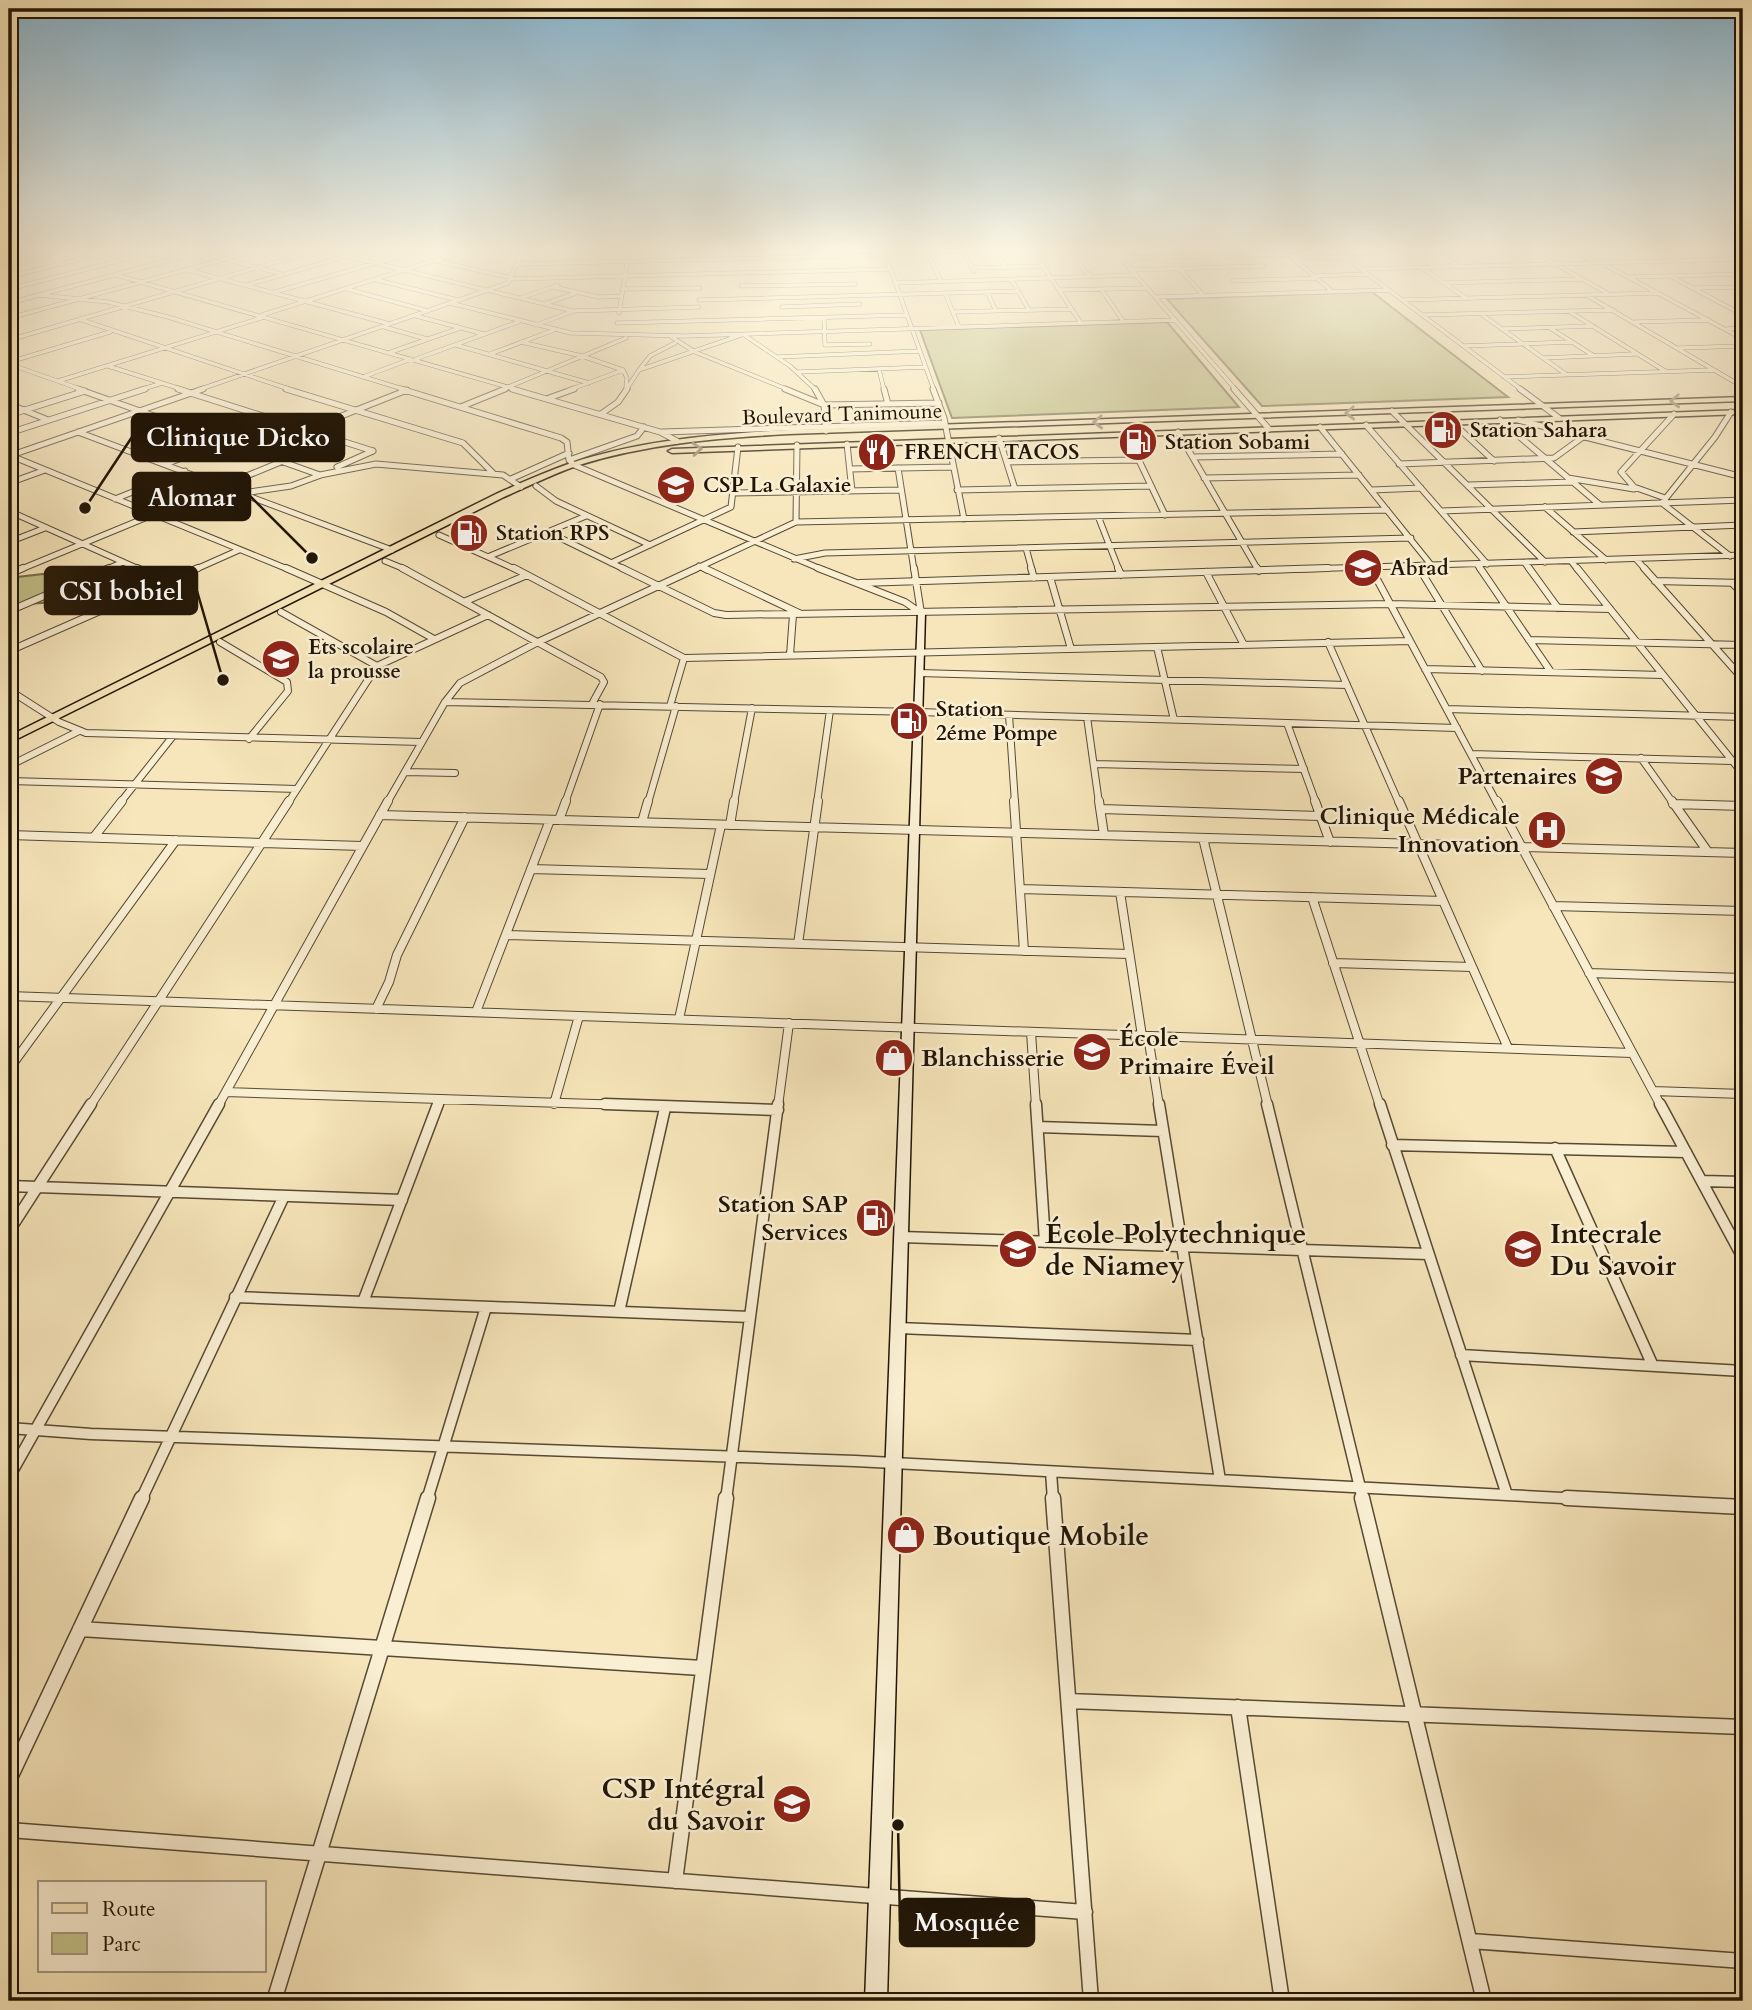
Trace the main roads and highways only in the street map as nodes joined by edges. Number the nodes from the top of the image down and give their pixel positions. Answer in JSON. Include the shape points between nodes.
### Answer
{"nodes":[{"id":1,"x":1743,"y":399,"type":"edge"},
{"id":2,"x":1743,"y":412,"type":"edge"},
{"id":3,"x":328,"y":586,"type":"junction"},
{"id":4,"x":56,"y":720,"type":"junction"},
{"id":5,"x":9,"y":740,"type":"edge"},
{"id":6,"x":9,"y":748,"type":"edge"}],
"edges":[{"from":1,"to":3,"type":"main road","name":"Boulevard Tanimoune","one_way":true,"via":[[826,429],[677,441],[571,459]]},
{"from":3,"to":2,"type":"main road","name":"Boulevard Tanimoune","one_way":true,"via":[[536,486],[583,469],[673,451]]},
{"from":3,"to":4,"type":"main road","name":"Boulevard Tanimoune"},
{"from":3,"to":4,"type":"main road","name":"Boulevard Tanimoune"},
{"from":4,"to":5,"type":"main road","name":"Boulevard Tanimoune"},
{"from":4,"to":6,"type":"main road","name":"Boulevard Tanimoune"}]}
